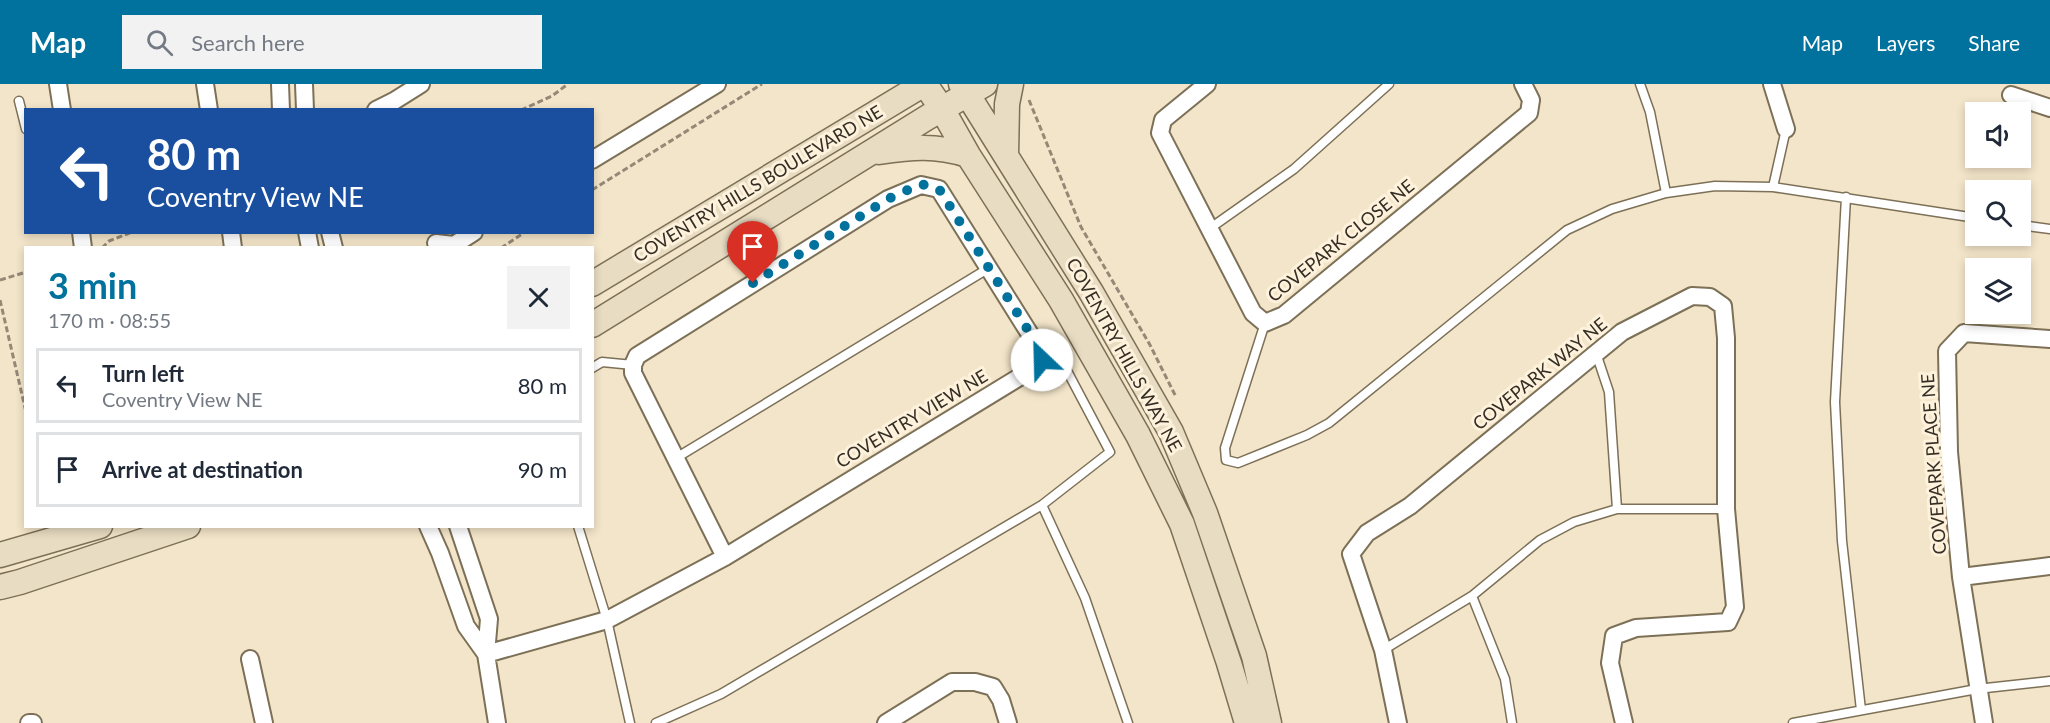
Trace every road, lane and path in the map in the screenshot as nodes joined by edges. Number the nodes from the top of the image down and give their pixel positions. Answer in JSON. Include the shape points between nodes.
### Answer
{"nodes":[{"id":1,"x":58,"y":84,"type":"edge"},
{"id":2,"x":205,"y":84,"type":"edge"},
{"id":3,"x":280,"y":84,"type":"edge"},
{"id":4,"x":304,"y":84,"type":"edge"},
{"id":5,"x":422,"y":84,"type":"edge"},
{"id":6,"x":568,"y":84,"type":"edge"},
{"id":7,"x":717,"y":84,"type":"edge"},
{"id":8,"x":762,"y":84,"type":"edge"},
{"id":9,"x":882,"y":84,"type":"edge"},
{"id":10,"x":924,"y":84,"type":"edge"},
{"id":11,"x":1011,"y":84,"type":"edge"},
{"id":12,"x":1207,"y":84,"type":"edge"},
{"id":13,"x":1389,"y":84,"type":"edge"},
{"id":14,"x":1523,"y":84,"type":"edge"},
{"id":15,"x":1640,"y":84,"type":"edge"},
{"id":16,"x":1772,"y":84,"type":"edge"},
{"id":17,"x":971,"y":88,"type":"edge"},
{"id":18,"x":2011,"y":95,"type":"dead end"},
{"id":19,"x":19,"y":101,"type":"dead end"},
{"id":20,"x":395,"y":105,"type":"edge"},
{"id":21,"x":62,"y":108,"type":"edge"},
{"id":22,"x":209,"y":108,"type":"edge"},
{"id":23,"x":281,"y":108,"type":"edge"},
{"id":24,"x":306,"y":108,"type":"edge"},
{"id":25,"x":525,"y":108,"type":"edge"},
{"id":26,"x":2050,"y":108,"type":"edge"},
{"id":27,"x":942,"y":109,"type":"junction"},
{"id":28,"x":874,"y":114,"type":"junction"},
{"id":29,"x":24,"y":121,"type":"edge"},
{"id":30,"x":1786,"y":129,"type":"joint"},
{"id":31,"x":870,"y":153,"type":"junction"},
{"id":32,"x":968,"y":155,"type":"junction"},
{"id":33,"x":1006,"y":155,"type":"junction"},
{"id":34,"x":594,"y":159,"type":"edge"},
{"id":35,"x":1773,"y":187,"type":"junction"},
{"id":36,"x":594,"y":189,"type":"edge"},
{"id":37,"x":1666,"y":193,"type":"junction"},
{"id":38,"x":1846,"y":197,"type":"junction"},
{"id":39,"x":1965,"y":216,"type":"edge"},
{"id":40,"x":2031,"y":226,"type":"edge"},
{"id":41,"x":1209,"y":229,"type":"junction"},
{"id":42,"x":2050,"y":229,"type":"edge"},
{"id":43,"x":127,"y":234,"type":"edge"},
{"id":44,"x":471,"y":234,"type":"edge"},
{"id":45,"x":522,"y":234,"type":"edge"},
{"id":46,"x":434,"y":241,"type":"edge"},
{"id":47,"x":104,"y":246,"type":"edge"},
{"id":48,"x":504,"y":246,"type":"edge"},
{"id":49,"x":989,"y":268,"type":"junction"},
{"id":50,"x":24,"y":273,"type":"edge"},
{"id":51,"x":0,"y":280,"type":"edge"},
{"id":52,"x":594,"y":283,"type":"edge"},
{"id":53,"x":0,"y":300,"type":"edge"},
{"id":54,"x":1265,"y":323,"type":"junction"},
{"id":55,"x":594,"y":324,"type":"edge"},
{"id":56,"x":2050,"y":339,"type":"edge"},
{"id":57,"x":1596,"y":352,"type":"junction"},
{"id":58,"x":1042,"y":360,"type":"junction"},
{"id":59,"x":633,"y":365,"type":"junction"},
{"id":60,"x":594,"y":367,"type":"edge"},
{"id":61,"x":24,"y":403,"type":"edge"},
{"id":62,"x":676,"y":458,"type":"junction"},
{"id":63,"x":1042,"y":505,"type":"junction"},
{"id":64,"x":1617,"y":509,"type":"junction"},
{"id":65,"x":1726,"y":509,"type":"junction"},
{"id":66,"x":93,"y":528,"type":"edge"},
{"id":67,"x":182,"y":528,"type":"edge"},
{"id":68,"x":429,"y":528,"type":"edge"},
{"id":69,"x":459,"y":528,"type":"edge"},
{"id":70,"x":579,"y":528,"type":"edge"},
{"id":71,"x":0,"y":555,"type":"edge"},
{"id":72,"x":725,"y":557,"type":"junction"},
{"id":73,"x":2050,"y":566,"type":"edge"},
{"id":74,"x":1961,"y":577,"type":"junction"},
{"id":75,"x":0,"y":587,"type":"edge"},
{"id":76,"x":1472,"y":596,"type":"junction"},
{"id":77,"x":607,"y":620,"type":"junction"},
{"id":78,"x":1383,"y":650,"type":"junction"},
{"id":79,"x":486,"y":654,"type":"junction"},
{"id":80,"x":250,"y":659,"type":"dead end"},
{"id":81,"x":2050,"y":681,"type":"edge"},
{"id":82,"x":1977,"y":689,"type":"junction"},
{"id":83,"x":1862,"y":710,"type":"junction"},
{"id":84,"x":264,"y":723,"type":"edge"},
{"id":85,"x":497,"y":723,"type":"edge"},
{"id":86,"x":630,"y":723,"type":"edge"},
{"id":87,"x":656,"y":723,"type":"edge"},
{"id":88,"x":886,"y":723,"type":"edge"},
{"id":89,"x":1008,"y":723,"type":"edge"},
{"id":90,"x":1128,"y":723,"type":"edge"},
{"id":91,"x":1247,"y":723,"type":"edge"},
{"id":92,"x":1269,"y":723,"type":"edge"},
{"id":93,"x":1398,"y":723,"type":"edge"},
{"id":94,"x":1512,"y":723,"type":"edge"},
{"id":95,"x":1624,"y":723,"type":"edge"},
{"id":96,"x":1793,"y":723,"type":"edge"},
{"id":97,"x":1984,"y":723,"type":"edge"}],
"edges":[{"from":1,"to":21,"type":"street"},
{"from":2,"to":22,"type":"street"},
{"from":3,"to":23,"type":"street"},
{"from":4,"to":24,"type":"street"},
{"from":5,"to":20,"type":"street"},
{"from":6,"to":25,"type":"path"},
{"from":7,"to":34,"type":"street"},
{"from":8,"to":36,"type":"path"},
{"from":9,"to":28,"type":"street"},
{"from":10,"to":27,"type":"street","name":"COVENTRY HILLS WAY NE"},
{"from":10,"to":28,"type":"street","name":"COVENTRY HILLS BOULEVARD NE"},
{"from":11,"to":33,"type":"street"},
{"from":12,"to":41,"type":"street","name":"COVEPARK CLOSE NE","via":[[1163,120],[1160,133]]},
{"from":13,"to":41,"type":"lane","via":[[1294,169]]},
{"from":14,"to":54,"type":"street","name":"COVEPARK CLOSE NE","via":[[1531,100],[1529,113],[1284,315]]},
{"from":15,"to":37,"type":"lane","via":[[1650,112]]},
{"from":16,"to":30,"type":"street"},
{"from":17,"to":27,"type":"street","name":"COVENTRY HILLS BOULEVARD NE"},
{"from":17,"to":33,"type":"street","name":"COVENTRY HILLS WAY NE"},
{"from":18,"to":26,"type":"street"},
{"from":19,"to":29,"type":"lane"},
{"from":27,"to":31,"type":"street","name":"COVENTRY HILLS BOULEVARD NE"},
{"from":27,"to":32,"type":"street","name":"COVENTRY HILLS WAY NE"},
{"from":28,"to":52,"type":"street","name":"COVENTRY HILLS BOULEVARD NE"},
{"from":30,"to":35,"type":"lane"},
{"from":31,"to":32,"type":"street","via":[[916,146]]},
{"from":31,"to":55,"type":"street","name":"COVENTRY HILLS BOULEVARD NE"},
{"from":32,"to":91,"type":"street","name":"COVENTRY HILLS WAY NE","via":[[1060,300],[1138,435],[1182,524]]},
{"from":33,"to":92,"type":"street","name":"COVENTRY HILLS WAY NE","via":[[1171,432],[1205,513],[1254,656]]},
{"from":35,"to":37,"type":"lane","via":[[1715,186]]},
{"from":35,"to":38,"type":"lane"},
{"from":37,"to":54,"type":"lane","via":[[1612,209],[1567,230],[1329,423],[1238,463],[1226,460],[1225,448]]},
{"from":38,"to":39,"type":"lane"},
{"from":38,"to":83,"type":"lane","via":[[1835,402],[1842,541]]},
{"from":40,"to":42,"type":"lane"},
{"from":41,"to":54,"type":"street","name":"COVEPARK CLOSE NE","via":[[1253,313]]},
{"from":43,"to":47,"type":"path"},
{"from":44,"to":46,"type":"street","via":[[454,245]]},
{"from":45,"to":48,"type":"path"},
{"from":49,"to":58,"type":"street","via":[[1038,346]]},
{"from":49,"to":59,"type":"street","via":[[939,189],[921,184],[888,199],[637,356]]},
{"from":49,"to":62,"type":"lane"},
{"from":50,"to":51,"type":"path"},
{"from":53,"to":61,"type":"path"},
{"from":56,"to":74,"type":"street","name":"COVEPARK PLACE NE","via":[[1964,333],[1947,351],[1949,452]]},
{"from":57,"to":64,"type":"lane","via":[[1610,392]]},
{"from":57,"to":65,"type":"street","name":"COVEPARK WAY NE","via":[[1622,332],[1692,296],[1710,297],[1723,306]]},
{"from":57,"to":78,"type":"street","name":"COVEPARK WAY NE","via":[[1410,506],[1367,533],[1351,554]]},
{"from":58,"to":63,"type":"lane","via":[[1065,367],[1110,452]]},
{"from":58,"to":72,"type":"street","name":"COVENTRY VIEW NE"},
{"from":59,"to":60,"type":"lane","via":[[602,362]]},
{"from":59,"to":62,"type":"street"},
{"from":62,"to":72,"type":"street"},
{"from":63,"to":87,"type":"lane","via":[[721,694]]},
{"from":63,"to":90,"type":"lane","via":[[1085,598]]},
{"from":64,"to":65,"type":"lane"},
{"from":64,"to":76,"type":"lane","via":[[1574,522],[1540,540]]},
{"from":65,"to":95,"type":"street","name":"COVEPARK WAY NE","via":[[1734,607],[1728,622],[1636,628],[1614,636],[1610,663]]},
{"from":66,"to":71,"type":"street"},
{"from":67,"to":75,"type":"street"},
{"from":68,"to":79,"type":"street","via":[[466,626]]},
{"from":69,"to":79,"type":"street","via":[[489,619]]},
{"from":70,"to":77,"type":"lane"},
{"from":72,"to":77,"type":"street","name":"COVENTRY VIEW NE"},
{"from":73,"to":74,"type":"street","name":"COVEPARK PLACE NE"},
{"from":74,"to":82,"type":"street","name":"COVEPARK PLACE NE"},
{"from":76,"to":78,"type":"lane"},
{"from":76,"to":94,"type":"lane","via":[[1505,680]]},
{"from":77,"to":79,"type":"street","name":"COVENTRY VIEW NE"},
{"from":77,"to":86,"type":"lane"},
{"from":78,"to":93,"type":"street","name":"COVEPARK WAY NE"},
{"from":79,"to":85,"type":"street"},
{"from":80,"to":84,"type":"street"},
{"from":81,"to":82,"type":"lane"},
{"from":82,"to":83,"type":"lane"},
{"from":82,"to":97,"type":"street","name":"COVEPARK PLACE NE"},
{"from":83,"to":96,"type":"lane"},
{"from":88,"to":89,"type":"street","via":[[952,682],[993,687]]}]}
